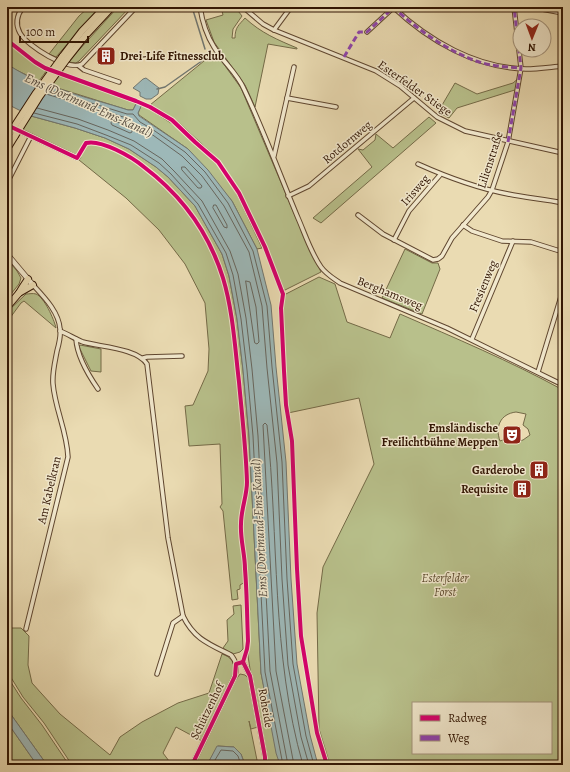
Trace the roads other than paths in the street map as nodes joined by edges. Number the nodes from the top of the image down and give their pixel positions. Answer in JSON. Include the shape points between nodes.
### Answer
{"nodes":[{"id":1,"x":22,"y":7,"type":"edge"},
{"id":2,"x":105,"y":7,"type":"edge"},
{"id":3,"x":112,"y":7,"type":"edge"},
{"id":4,"x":136,"y":7,"type":"edge"},
{"id":5,"x":200,"y":7,"type":"edge"},
{"id":6,"x":244,"y":7,"type":"edge"},
{"id":7,"x":291,"y":7,"type":"edge"},
{"id":8,"x":394,"y":7,"type":"edge"},
{"id":9,"x":514,"y":7,"type":"edge"},
{"id":10,"x":532,"y":7,"type":"edge"},
{"id":11,"x":563,"y":13,"type":"edge"},
{"id":12,"x":274,"y":30,"type":"junction"},
{"id":13,"x":367,"y":32,"type":"dead end"},
{"id":14,"x":65,"y":58,"type":"junction"},
{"id":15,"x":79,"y":66,"type":"junction"},
{"id":16,"x":563,"y":66,"type":"edge"},
{"id":17,"x":294,"y":67,"type":"dead end"},
{"id":18,"x":522,"y":68,"type":"junction"},
{"id":19,"x":119,"y":82,"type":"dead end"},
{"id":20,"x":287,"y":98,"type":"junction"},
{"id":21,"x":414,"y":98,"type":"junction"},
{"id":22,"x":336,"y":107,"type":"dead end"},
{"id":23,"x":7,"y":125,"type":"edge"},
{"id":24,"x":11,"y":136,"type":"edge"},
{"id":25,"x":31,"y":136,"type":"junction"},
{"id":26,"x":508,"y":142,"type":"junction"},
{"id":27,"x":7,"y":149,"type":"edge"},
{"id":28,"x":563,"y":154,"type":"edge"},
{"id":29,"x":274,"y":157,"type":"junction"},
{"id":30,"x":77,"y":158,"type":"dead end"},
{"id":31,"x":418,"y":164,"type":"dead end"},
{"id":32,"x":440,"y":174,"type":"junction"},
{"id":33,"x":7,"y":183,"type":"edge"},
{"id":34,"x":492,"y":190,"type":"junction"},
{"id":35,"x":288,"y":196,"type":"junction"},
{"id":36,"x":563,"y":203,"type":"edge"},
{"id":37,"x":358,"y":215,"type":"dead end"},
{"id":38,"x":463,"y":226,"type":"junction"},
{"id":39,"x":394,"y":240,"type":"junction"},
{"id":40,"x":513,"y":241,"type":"junction"},
{"id":41,"x":563,"y":252,"type":"edge"},
{"id":42,"x":7,"y":254,"type":"edge"},
{"id":43,"x":28,"y":279,"type":"junction"},
{"id":44,"x":33,"y":285,"type":"junction"},
{"id":45,"x":563,"y":290,"type":"edge"},
{"id":46,"x":20,"y":293,"type":"junction"},
{"id":47,"x":7,"y":307,"type":"edge"},
{"id":48,"x":60,"y":331,"type":"junction"},
{"id":49,"x":76,"y":339,"type":"junction"},
{"id":50,"x":472,"y":339,"type":"junction"},
{"id":51,"x":182,"y":356,"type":"dead end"},
{"id":52,"x":142,"y":358,"type":"junction"},
{"id":53,"x":538,"y":372,"type":"junction"},
{"id":54,"x":563,"y":385,"type":"edge"},
{"id":55,"x":98,"y":389,"type":"dead end"},
{"id":56,"x":183,"y":616,"type":"junction"},
{"id":57,"x":26,"y":629,"type":"dead end"},
{"id":58,"x":236,"y":664,"type":"junction"},
{"id":59,"x":157,"y":674,"type":"dead end"},
{"id":60,"x":192,"y":765,"type":"edge"},
{"id":61,"x":265,"y":765,"type":"edge"}],
"edges":[{"from":1,"to":15,"type":"street","via":[[17,20],[24,38],[48,56],[69,65]]},
{"from":2,"to":14,"type":"highway","via":[[82,31]]},
{"from":3,"to":14,"type":"highway"},
{"from":4,"to":15,"type":"street"},
{"from":5,"to":29,"type":"street","name":"Berghamsweg","via":[[210,40],[244,87]]},
{"from":6,"to":12,"type":"street","name":"Esterfelder Stiege","via":[[262,24]]},
{"from":7,"to":12,"type":"street"},
{"from":8,"to":13,"type":"street"},
{"from":8,"to":18,"type":"street","via":[[431,37],[456,51],[477,61]]},
{"from":9,"to":18,"type":"street","name":"Lilienstraße"},
{"from":10,"to":11,"type":"street"},
{"from":12,"to":21,"type":"street","name":"Esterfelder Stiege","via":[[376,71]]},
{"from":14,"to":24,"type":"highway","bridge":true,"via":[[36,93]]},
{"from":15,"to":19,"type":"street"},
{"from":16,"to":18,"type":"street"},
{"from":17,"to":20,"type":"street"},
{"from":18,"to":26,"type":"street","name":"Lilienstraße"},
{"from":20,"to":22,"type":"street"},
{"from":20,"to":29,"type":"street"},
{"from":21,"to":26,"type":"street","name":"Esterfelder Stiege","via":[[451,125]]},
{"from":21,"to":35,"type":"street","name":"Rotdornweg","via":[[309,186]]},
{"from":23,"to":25,"type":"street"},
{"from":24,"to":27,"type":"highway"},
{"from":25,"to":30,"type":"street"},
{"from":25,"to":33,"type":"street"},
{"from":26,"to":28,"type":"street","name":"Esterfelder Stiege"},
{"from":26,"to":34,"type":"street","name":"Lilienstraße"},
{"from":29,"to":35,"type":"street","name":"Berghamsweg"},
{"from":31,"to":32,"type":"street"},
{"from":32,"to":34,"type":"street"},
{"from":32,"to":39,"type":"street","name":"Irisweg","via":[[409,210]]},
{"from":34,"to":36,"type":"street"},
{"from":34,"to":38,"type":"street","name":"Lilienstraße"},
{"from":35,"to":50,"type":"street","name":"Berghamsweg","via":[[318,262],[332,278]]},
{"from":37,"to":39,"type":"street","name":"Lilienstraße"},
{"from":38,"to":39,"type":"street","name":"Lilienstraße","via":[[438,259],[433,260]]},
{"from":38,"to":40,"type":"street","via":[[493,238]]},
{"from":40,"to":41,"type":"street","via":[[532,242]]},
{"from":40,"to":50,"type":"street","name":"Fresienweg"},
{"from":42,"to":43,"type":"street"},
{"from":43,"to":44,"type":"street"},
{"from":43,"to":46,"type":"highway"},
{"from":44,"to":46,"type":"highway"},
{"from":44,"to":48,"type":"street","via":[[53,310]]},
{"from":45,"to":53,"type":"street"},
{"from":46,"to":47,"type":"highway"},
{"from":48,"to":49,"type":"street"},
{"from":48,"to":57,"type":"street","name":"Am Kabelkran","via":[[53,368],[53,385],[68,457]]},
{"from":49,"to":52,"type":"street","via":[[132,353]]},
{"from":49,"to":55,"type":"street","via":[[78,350]]},
{"from":50,"to":53,"type":"street","name":"Berghamsweg"},
{"from":51,"to":52,"type":"street"},
{"from":52,"to":56,"type":"street","via":[[148,369],[168,538]]},
{"from":53,"to":54,"type":"street","name":"Berghamsweg"},
{"from":56,"to":58,"type":"street","via":[[202,641],[231,655]]},
{"from":56,"to":59,"type":"street","via":[[173,623]]},
{"from":58,"to":60,"type":"street","name":"Schützenhof","via":[[235,676]]},
{"from":58,"to":61,"type":"street","name":"Roheide","via":[[244,662],[250,676]]}]}
